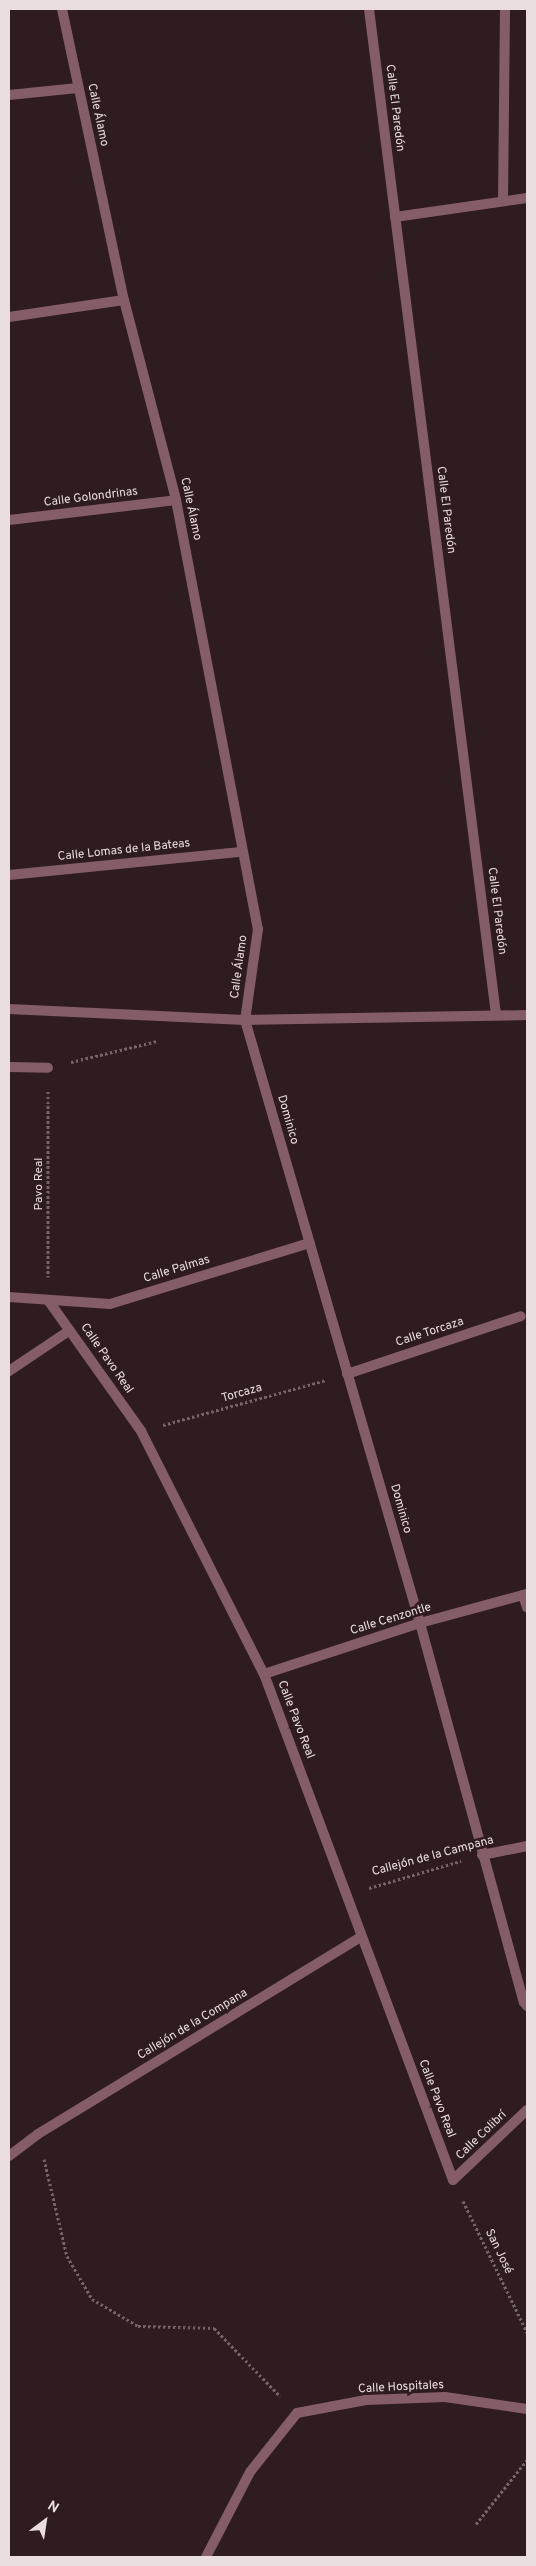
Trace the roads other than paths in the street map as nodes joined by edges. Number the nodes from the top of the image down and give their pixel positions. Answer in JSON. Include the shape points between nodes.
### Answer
{"nodes":[{"id":1,"x":62,"y":9,"type":"edge"},
{"id":2,"x":369,"y":9,"type":"edge"},
{"id":3,"x":505,"y":9,"type":"edge"},
{"id":4,"x":78,"y":88,"type":"junction"},
{"id":5,"x":9,"y":95,"type":"edge"},
{"id":6,"x":527,"y":198,"type":"edge"},
{"id":7,"x":503,"y":201,"type":"junction"},
{"id":8,"x":396,"y":217,"type":"junction"},
{"id":9,"x":124,"y":300,"type":"junction"},
{"id":10,"x":9,"y":317,"type":"edge"},
{"id":11,"x":176,"y":500,"type":"junction"},
{"id":12,"x":9,"y":520,"type":"edge"},
{"id":13,"x":241,"y":852,"type":"junction"},
{"id":14,"x":9,"y":875,"type":"edge"},
{"id":15,"x":9,"y":1009,"type":"edge"},
{"id":16,"x":496,"y":1014,"type":"junction"},
{"id":17,"x":527,"y":1014,"type":"edge"},
{"id":18,"x":245,"y":1020,"type":"junction"},
{"id":19,"x":9,"y":1067,"type":"edge"},
{"id":20,"x":48,"y":1068,"type":"road end"},
{"id":21,"x":310,"y":1243,"type":"junction"},
{"id":22,"x":9,"y":1297,"type":"edge"},
{"id":23,"x":48,"y":1300,"type":"junction"},
{"id":24,"x":522,"y":1316,"type":"dead end"},
{"id":25,"x":70,"y":1330,"type":"junction"},
{"id":26,"x":9,"y":1372,"type":"edge"},
{"id":27,"x":347,"y":1374,"type":"junction"},
{"id":28,"x":525,"y":1595,"type":"edge"},
{"id":29,"x":527,"y":1607,"type":"edge"},
{"id":30,"x":420,"y":1623,"type":"junction"},
{"id":31,"x":264,"y":1674,"type":"junction"},
{"id":32,"x":527,"y":1846,"type":"edge"},
{"id":33,"x":482,"y":1855,"type":"junction"},
{"id":34,"x":361,"y":1937,"type":"junction"},
{"id":35,"x":527,"y":2006,"type":"edge"},
{"id":36,"x":527,"y":2110,"type":"edge"},
{"id":37,"x":9,"y":2156,"type":"edge"},
{"id":38,"x":453,"y":2180,"type":"joint"},
{"id":39,"x":527,"y":2409,"type":"edge"},
{"id":40,"x":206,"y":2557,"type":"edge"}],
"edges":[{"from":1,"to":4,"type":"street","name":"Calle Álamo"},
{"from":2,"to":8,"type":"street","name":"Calle El Paredón"},
{"from":3,"to":7,"type":"street"},
{"from":4,"to":5,"type":"street"},
{"from":4,"to":9,"type":"street","name":"Calle Álamo"},
{"from":6,"to":7,"type":"street"},
{"from":7,"to":8,"type":"street"},
{"from":8,"to":16,"type":"street","name":"Calle El Paredón"},
{"from":9,"to":10,"type":"street"},
{"from":9,"to":11,"type":"street","name":"Calle Álamo"},
{"from":11,"to":12,"type":"street","name":"Calle Golondrinas"},
{"from":11,"to":13,"type":"street","name":"Calle Álamo"},
{"from":13,"to":14,"type":"street","name":"Calle Lomas de la Bateas"},
{"from":13,"to":18,"type":"street","name":"Calle Álamo","via":[[258,929]]},
{"from":15,"to":18,"type":"street"},
{"from":16,"to":17,"type":"street"},
{"from":16,"to":18,"type":"street"},
{"from":18,"to":21,"type":"street","name":"Dominico"},
{"from":19,"to":20,"type":"street"},
{"from":21,"to":23,"type":"street","name":"Calle Palmas","via":[[110,1304]]},
{"from":21,"to":27,"type":"street","name":"Dominico"},
{"from":22,"to":23,"type":"street","name":"Calle Palmas"},
{"from":23,"to":25,"type":"street","name":"Calle Pavo Real"},
{"from":24,"to":27,"type":"street","name":"Calle Torcaza"},
{"from":25,"to":26,"type":"street"},
{"from":25,"to":31,"type":"street","name":"Calle Pavo Real","via":[[141,1431]]},
{"from":27,"to":30,"type":"street","name":"Dominico"},
{"from":28,"to":29,"type":"street"},
{"from":28,"to":30,"type":"street","name":"Calle Cenzontle"},
{"from":30,"to":31,"type":"street","name":"Calle Cenzontle"},
{"from":30,"to":33,"type":"street","name":"Dominico"},
{"from":31,"to":34,"type":"street","name":"Calle Pavo Real"},
{"from":32,"to":33,"type":"street","name":"Callejón de la Campana"},
{"from":33,"to":35,"type":"street","name":"Dominico"},
{"from":34,"to":37,"type":"street","name":"Callejón de la Compana","via":[[38,2134]]},
{"from":34,"to":38,"type":"street","name":"Calle Pavo Real"},
{"from":36,"to":38,"type":"street","name":"Calle Colibrí"},
{"from":39,"to":40,"type":"street","name":"Calle Hospitales","via":[[445,2397],[366,2400],[297,2413],[250,2472]]}]}
